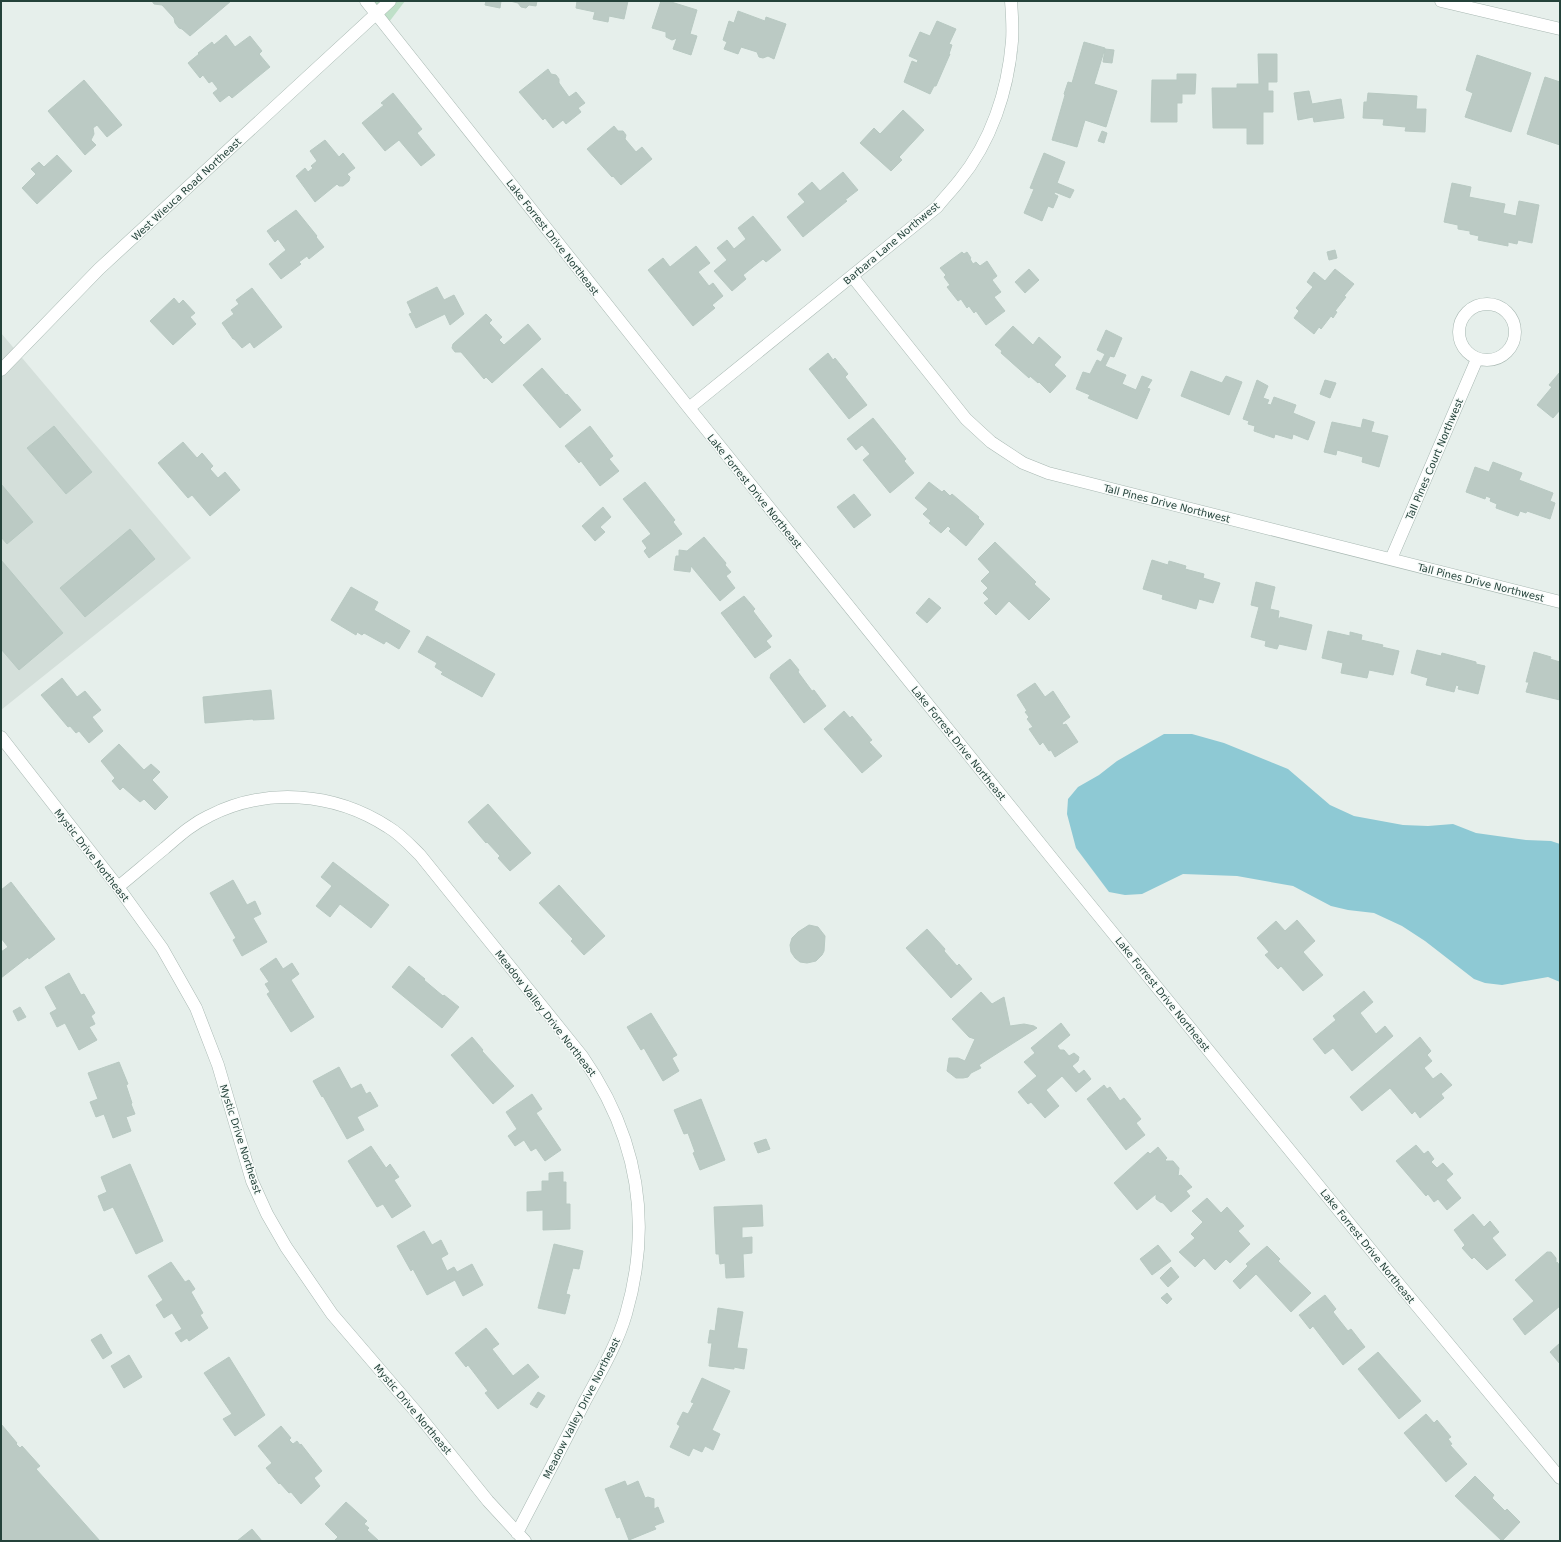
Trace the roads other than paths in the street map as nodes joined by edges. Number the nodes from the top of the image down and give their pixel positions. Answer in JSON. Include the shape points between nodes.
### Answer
{"nodes":[{"id":1,"x":366,"y":1,"type":"edge"},
{"id":2,"x":390,"y":1,"type":"edge"},
{"id":3,"x":1011,"y":1,"type":"edge"},
{"id":4,"x":1441,"y":1,"type":"edge"},
{"id":5,"x":376,"y":14,"type":"junction"},
{"id":6,"x":1560,"y":29,"type":"edge"},
{"id":7,"x":852,"y":276,"type":"junction"},
{"id":8,"x":1477,"y":359,"type":"junction"},
{"id":9,"x":1,"y":370,"type":"edge"},
{"id":10,"x":689,"y":408,"type":"junction"},
{"id":11,"x":1391,"y":559,"type":"junction"},
{"id":12,"x":1560,"y":602,"type":"edge"},
{"id":13,"x":1,"y":737,"type":"edge"},
{"id":14,"x":118,"y":887,"type":"junction"},
{"id":15,"x":1560,"y":1478,"type":"edge"},
{"id":16,"x":521,"y":1537,"type":"edge"}],
"edges":[{"from":1,"to":5,"type":"street","name":"Lake Forrest Drive Northeast"},
{"from":2,"to":5,"type":"street","name":"West Wieuca Road Northeast"},
{"from":3,"to":7,"type":"street","name":"Barbara Lane Northwest","via":[[1012,39],[1007,78],[996,116],[979,152],[960,180],[937,206]]},
{"from":4,"to":6,"type":"street"},
{"from":5,"to":9,"type":"street","name":"West Wieuca Road Northeast","via":[[99,269]]},
{"from":5,"to":10,"type":"street","name":"Lake Forrest Drive Northeast"},
{"from":7,"to":10,"type":"street","name":"Barbara Lane Northwest"},
{"from":7,"to":11,"type":"street","name":"Tall Pines Drive Northwest","via":[[966,419],[991,442],[1023,463],[1048,473]]},
{"from":8,"to":8,"type":"street","via":[[1499,358],[1508,351],[1513,342],[1515,331],[1512,320],[1506,311],[1496,305],[1474,307],[1466,313],[1460,323],[1458,334],[1462,346]]},
{"from":8,"to":11,"type":"street","name":"Tall Pines Court Northwest"},
{"from":10,"to":15,"type":"street","name":"Lake Forrest Drive Northeast","via":[[1392,1277]]},
{"from":11,"to":12,"type":"street","name":"Tall Pines Drive Northwest"},
{"from":13,"to":14,"type":"street","name":"Mystic Drive Northeast"},
{"from":14,"to":16,"type":"street","name":"Mystic Drive Northeast","via":[[162,948],[196,1008],[218,1065],[252,1181],[286,1247],[332,1314]]},
{"from":14,"to":16,"type":"street","name":"Meadow Valley Drive Northeast","via":[[187,829],[233,805],[263,798],[293,796],[324,800],[353,808],[388,827],[420,855],[596,1076],[620,1125],[634,1173],[640,1227],[635,1276],[626,1315],[613,1348]]}]}
